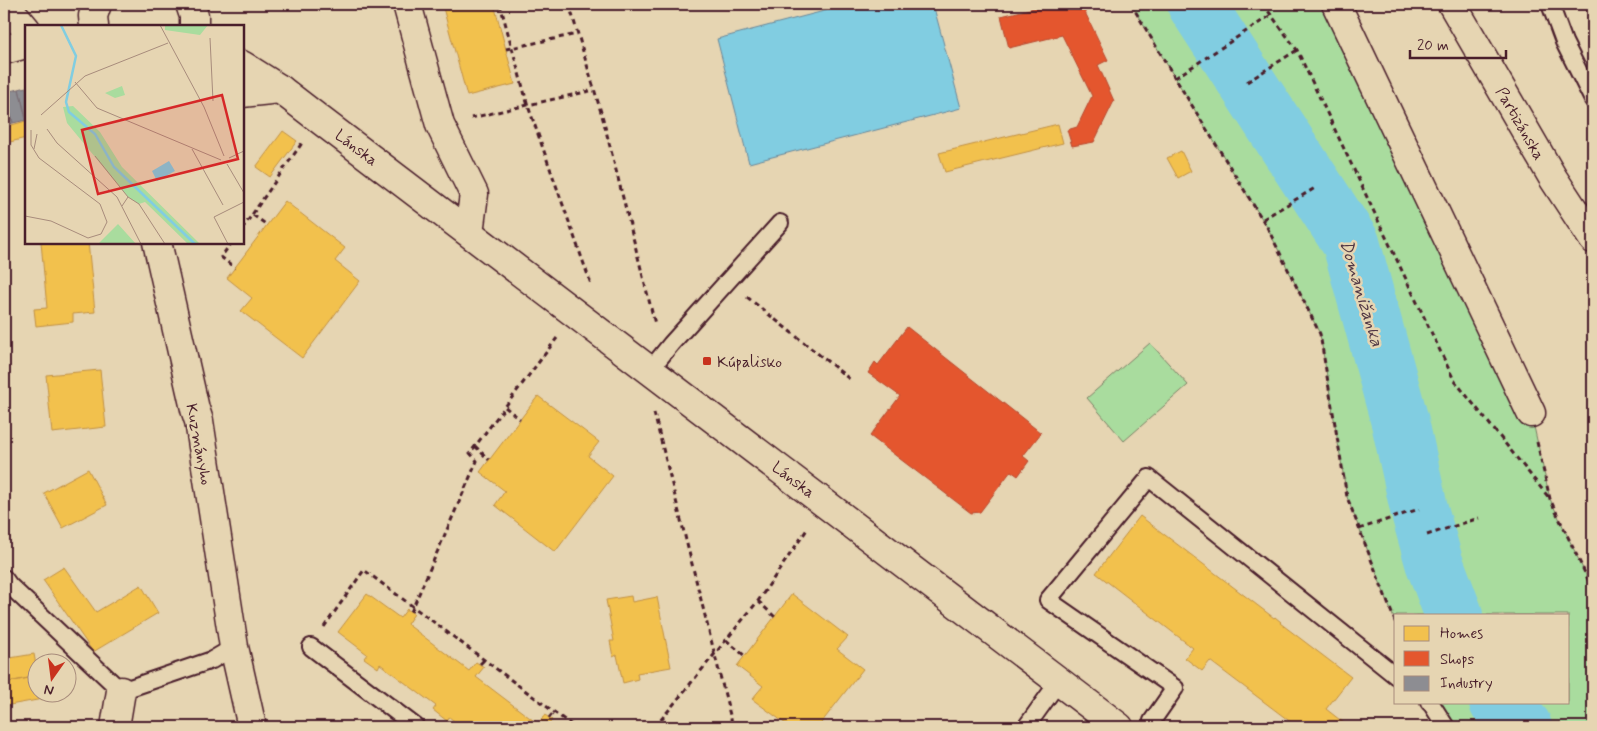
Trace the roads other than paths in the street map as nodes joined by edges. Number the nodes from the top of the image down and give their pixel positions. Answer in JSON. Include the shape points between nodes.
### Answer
{"nodes":[{"id":1,"x":5,"y":4,"type":"edge"},
{"id":2,"x":97,"y":4,"type":"edge"},
{"id":3,"x":190,"y":4,"type":"edge"},
{"id":4,"x":407,"y":4,"type":"edge"},
{"id":5,"x":1336,"y":4,"type":"edge"},
{"id":6,"x":1452,"y":4,"type":"edge"},
{"id":7,"x":1550,"y":4,"type":"edge"},
{"id":8,"x":94,"y":25,"type":"edge"},
{"id":9,"x":194,"y":25,"type":"edge"},
{"id":10,"x":25,"y":28,"type":"edge"},
{"id":11,"x":25,"y":44,"type":"edge"},
{"id":12,"x":4,"y":50,"type":"edge"},
{"id":13,"x":244,"y":66,"type":"edge"},
{"id":14,"x":280,"y":89,"type":"junction"},
{"id":15,"x":244,"y":92,"type":"edge"},
{"id":16,"x":1593,"y":100,"type":"edge"},
{"id":17,"x":780,"y":223,"type":"dead end"},
{"id":18,"x":469,"y":233,"type":"junction"},
{"id":19,"x":1593,"y":239,"type":"edge"},
{"id":20,"x":157,"y":244,"type":"edge"},
{"id":21,"x":650,"y":370,"type":"junction"},
{"id":22,"x":1531,"y":413,"type":"road end"},
{"id":23,"x":4,"y":578,"type":"edge"},
{"id":24,"x":311,"y":646,"type":"road end"},
{"id":25,"x":234,"y":647,"type":"junction"},
{"id":26,"x":1394,"y":674,"type":"edge"},
{"id":27,"x":1059,"y":681,"type":"junction"},
{"id":28,"x":121,"y":691,"type":"junction"},
{"id":29,"x":1431,"y":704,"type":"edge"},
{"id":30,"x":1152,"y":721,"type":"dead end"},
{"id":31,"x":114,"y":727,"type":"edge"},
{"id":32,"x":252,"y":727,"type":"edge"},
{"id":33,"x":416,"y":727,"type":"edge"},
{"id":34,"x":1026,"y":727,"type":"edge"},
{"id":35,"x":1119,"y":727,"type":"edge"},
{"id":36,"x":1446,"y":727,"type":"edge"}],
"edges":[{"from":1,"to":10,"type":"street"},
{"from":2,"to":8,"type":"street"},
{"from":3,"to":9,"type":"street"},
{"from":4,"to":18,"type":"street","via":[[440,125],[474,194]]},
{"from":5,"to":22,"type":"street"},
{"from":6,"to":19,"type":"street","name":"Partizánska","via":[[1553,178]]},
{"from":7,"to":16,"type":"lane","via":[[1564,42]]},
{"from":11,"to":12,"type":"street"},
{"from":13,"to":14,"type":"street","name":"Lánska"},
{"from":14,"to":15,"type":"street"},
{"from":14,"to":18,"type":"street","name":"Lánska"},
{"from":17,"to":21,"type":"lane"},
{"from":18,"to":21,"type":"street","name":"Lánska"},
{"from":20,"to":25,"type":"street","name":"Kuzmányho","via":[[198,421]]},
{"from":21,"to":27,"type":"street","name":"Lánska"},
{"from":23,"to":28,"type":"lane"},
{"from":24,"to":33,"type":"lane"},
{"from":25,"to":28,"type":"lane","via":[[212,660]]},
{"from":25,"to":32,"type":"street","name":"Kuzmányho"},
{"from":26,"to":30,"type":"lane","via":[[1149,478],[1048,600],[1175,688]]},
{"from":27,"to":34,"type":"lane"},
{"from":27,"to":35,"type":"street","name":"Lánska"},
{"from":28,"to":31,"type":"street"},
{"from":29,"to":36,"type":"lane"}]}
